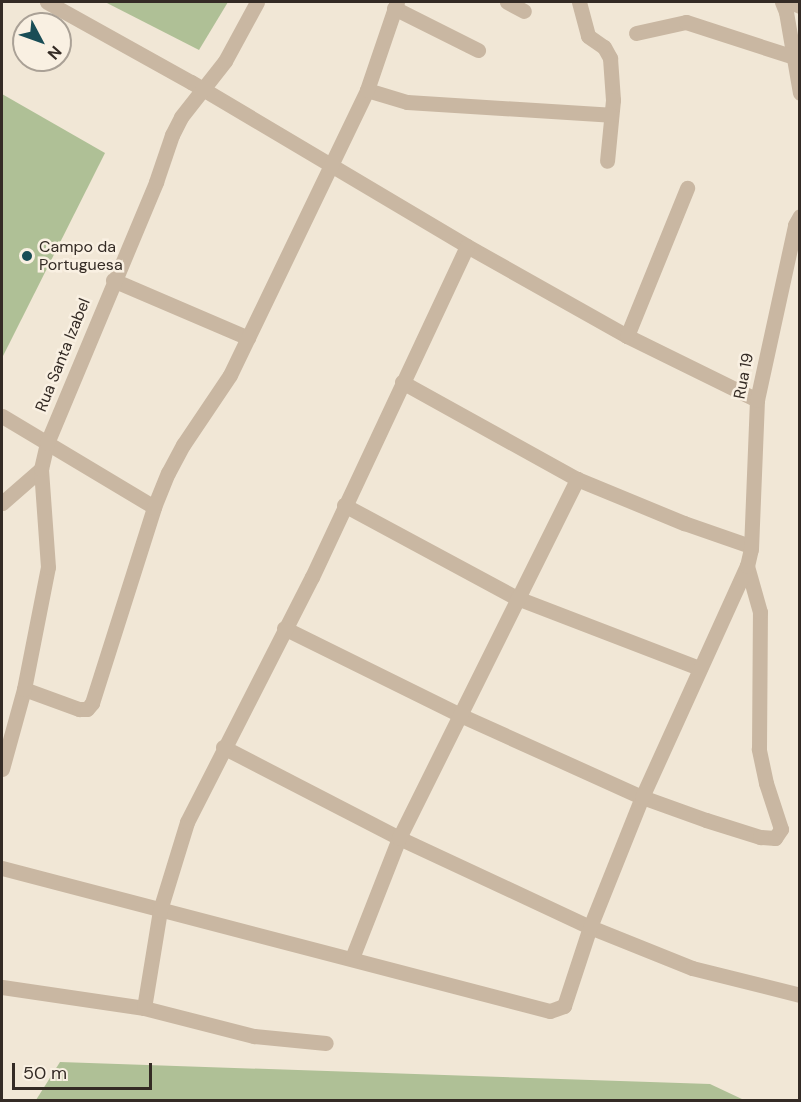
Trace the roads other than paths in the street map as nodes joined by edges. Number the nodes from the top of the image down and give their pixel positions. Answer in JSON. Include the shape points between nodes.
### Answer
{"nodes":[{"id":1,"x":47,"y":2,"type":"edge"},
{"id":2,"x":257,"y":2,"type":"edge"},
{"id":3,"x":507,"y":2,"type":"edge"},
{"id":4,"x":579,"y":2,"type":"edge"},
{"id":5,"x":782,"y":2,"type":"edge"},
{"id":6,"x":791,"y":2,"type":"edge"},
{"id":7,"x":395,"y":5,"type":"edge"},
{"id":8,"x":800,"y":6,"type":"edge"},
{"id":9,"x":524,"y":11,"type":"dead end"},
{"id":10,"x":636,"y":33,"type":"dead end"},
{"id":11,"x":478,"y":50,"type":"dead end"},
{"id":12,"x":794,"y":57,"type":"junction"},
{"id":13,"x":204,"y":90,"type":"junction"},
{"id":14,"x":367,"y":90,"type":"junction"},
{"id":15,"x":800,"y":93,"type":"edge"},
{"id":16,"x":611,"y":115,"type":"junction"},
{"id":17,"x":608,"y":161,"type":"dead end"},
{"id":18,"x":331,"y":166,"type":"junction"},
{"id":19,"x":687,"y":188,"type":"dead end"},
{"id":20,"x":800,"y":216,"type":"edge"},
{"id":21,"x":466,"y":246,"type":"junction"},
{"id":22,"x":113,"y":280,"type":"junction"},
{"id":23,"x":627,"y":336,"type":"junction"},
{"id":24,"x":248,"y":338,"type":"junction"},
{"id":25,"x":402,"y":382,"type":"junction"},
{"id":26,"x":757,"y":399,"type":"junction"},
{"id":27,"x":2,"y":416,"type":"edge"},
{"id":28,"x":47,"y":443,"type":"junction"},
{"id":29,"x":41,"y":469,"type":"junction"},
{"id":30,"x":577,"y":479,"type":"junction"},
{"id":31,"x":2,"y":503,"type":"edge"},
{"id":32,"x":344,"y":505,"type":"junction"},
{"id":33,"x":154,"y":507,"type":"junction"},
{"id":34,"x":750,"y":546,"type":"junction"},
{"id":35,"x":747,"y":566,"type":"junction"},
{"id":36,"x":517,"y":598,"type":"junction"},
{"id":37,"x":284,"y":628,"type":"junction"},
{"id":38,"x":699,"y":668,"type":"junction"},
{"id":39,"x":24,"y":689,"type":"junction"},
{"id":40,"x":460,"y":715,"type":"junction"},
{"id":41,"x":223,"y":747,"type":"junction"},
{"id":42,"x":2,"y":769,"type":"edge"},
{"id":43,"x":642,"y":797,"type":"junction"},
{"id":44,"x":399,"y":837,"type":"junction"},
{"id":45,"x":2,"y":868,"type":"edge"},
{"id":46,"x":160,"y":910,"type":"junction"},
{"id":47,"x":590,"y":927,"type":"junction"},
{"id":48,"x":352,"y":958,"type":"junction"},
{"id":49,"x":2,"y":987,"type":"edge"},
{"id":50,"x":800,"y":994,"type":"edge"},
{"id":51,"x":144,"y":1008,"type":"junction"},
{"id":52,"x":326,"y":1043,"type":"dead end"}],
"edges":[{"from":1,"to":13,"type":"street"},
{"from":2,"to":13,"type":"street","name":"Rua Santa Izabel","via":[[225,61]]},
{"from":3,"to":9,"type":"street"},
{"from":4,"to":16,"type":"street","via":[[588,36],[604,47],[610,58]]},
{"from":5,"to":12,"type":"street"},
{"from":6,"to":8,"type":"street"},
{"from":7,"to":11,"type":"street"},
{"from":7,"to":14,"type":"street"},
{"from":10,"to":12,"type":"street","via":[[686,22]]},
{"from":12,"to":15,"type":"street"},
{"from":13,"to":18,"type":"street"},
{"from":13,"to":22,"type":"street","name":"Rua Santa Izabel","via":[[172,135]]},
{"from":14,"to":16,"type":"street","via":[[407,102]]},
{"from":14,"to":18,"type":"street"},
{"from":16,"to":17,"type":"street"},
{"from":18,"to":21,"type":"street"},
{"from":18,"to":24,"type":"street"},
{"from":19,"to":23,"type":"street"},
{"from":20,"to":26,"type":"street","name":"Rua 19"},
{"from":21,"to":23,"type":"street"},
{"from":21,"to":25,"type":"street"},
{"from":22,"to":24,"type":"street"},
{"from":22,"to":28,"type":"street","name":"Rua Santa Izabel"},
{"from":23,"to":26,"type":"street"},
{"from":24,"to":33,"type":"street","via":[[222,390],[178,454]]},
{"from":25,"to":30,"type":"street"},
{"from":25,"to":32,"type":"street"},
{"from":26,"to":34,"type":"street","name":"Rua 19"},
{"from":27,"to":28,"type":"street"},
{"from":28,"to":29,"type":"street","name":"Rua Santa Izabel"},
{"from":28,"to":33,"type":"street"},
{"from":29,"to":31,"type":"street"},
{"from":29,"to":39,"type":"street","name":"Rua Santa Izabel","via":[[48,567]]},
{"from":30,"to":34,"type":"street"},
{"from":30,"to":36,"type":"street"},
{"from":32,"to":36,"type":"street"},
{"from":32,"to":37,"type":"street"},
{"from":33,"to":39,"type":"street","via":[[89,707],[79,709]]},
{"from":34,"to":35,"type":"street","name":"Rua 19"},
{"from":35,"to":38,"type":"street"},
{"from":35,"to":43,"type":"street","via":[[760,612],[759,749],[780,832],[774,838],[760,837]]},
{"from":36,"to":38,"type":"street"},
{"from":36,"to":40,"type":"street"},
{"from":37,"to":40,"type":"street"},
{"from":37,"to":41,"type":"street"},
{"from":38,"to":43,"type":"street"},
{"from":39,"to":42,"type":"street","name":"Rua Santa Izabel"},
{"from":40,"to":43,"type":"street"},
{"from":40,"to":44,"type":"street"},
{"from":41,"to":44,"type":"street"},
{"from":41,"to":46,"type":"street","via":[[187,822]]},
{"from":43,"to":47,"type":"street"},
{"from":44,"to":47,"type":"street"},
{"from":44,"to":48,"type":"street"},
{"from":45,"to":46,"type":"street"},
{"from":46,"to":48,"type":"street"},
{"from":46,"to":51,"type":"street"},
{"from":47,"to":48,"type":"street","via":[[566,1002],[555,1011]]},
{"from":47,"to":50,"type":"street","via":[[692,968]]},
{"from":49,"to":51,"type":"street"},
{"from":51,"to":52,"type":"street","via":[[255,1036]]}]}
